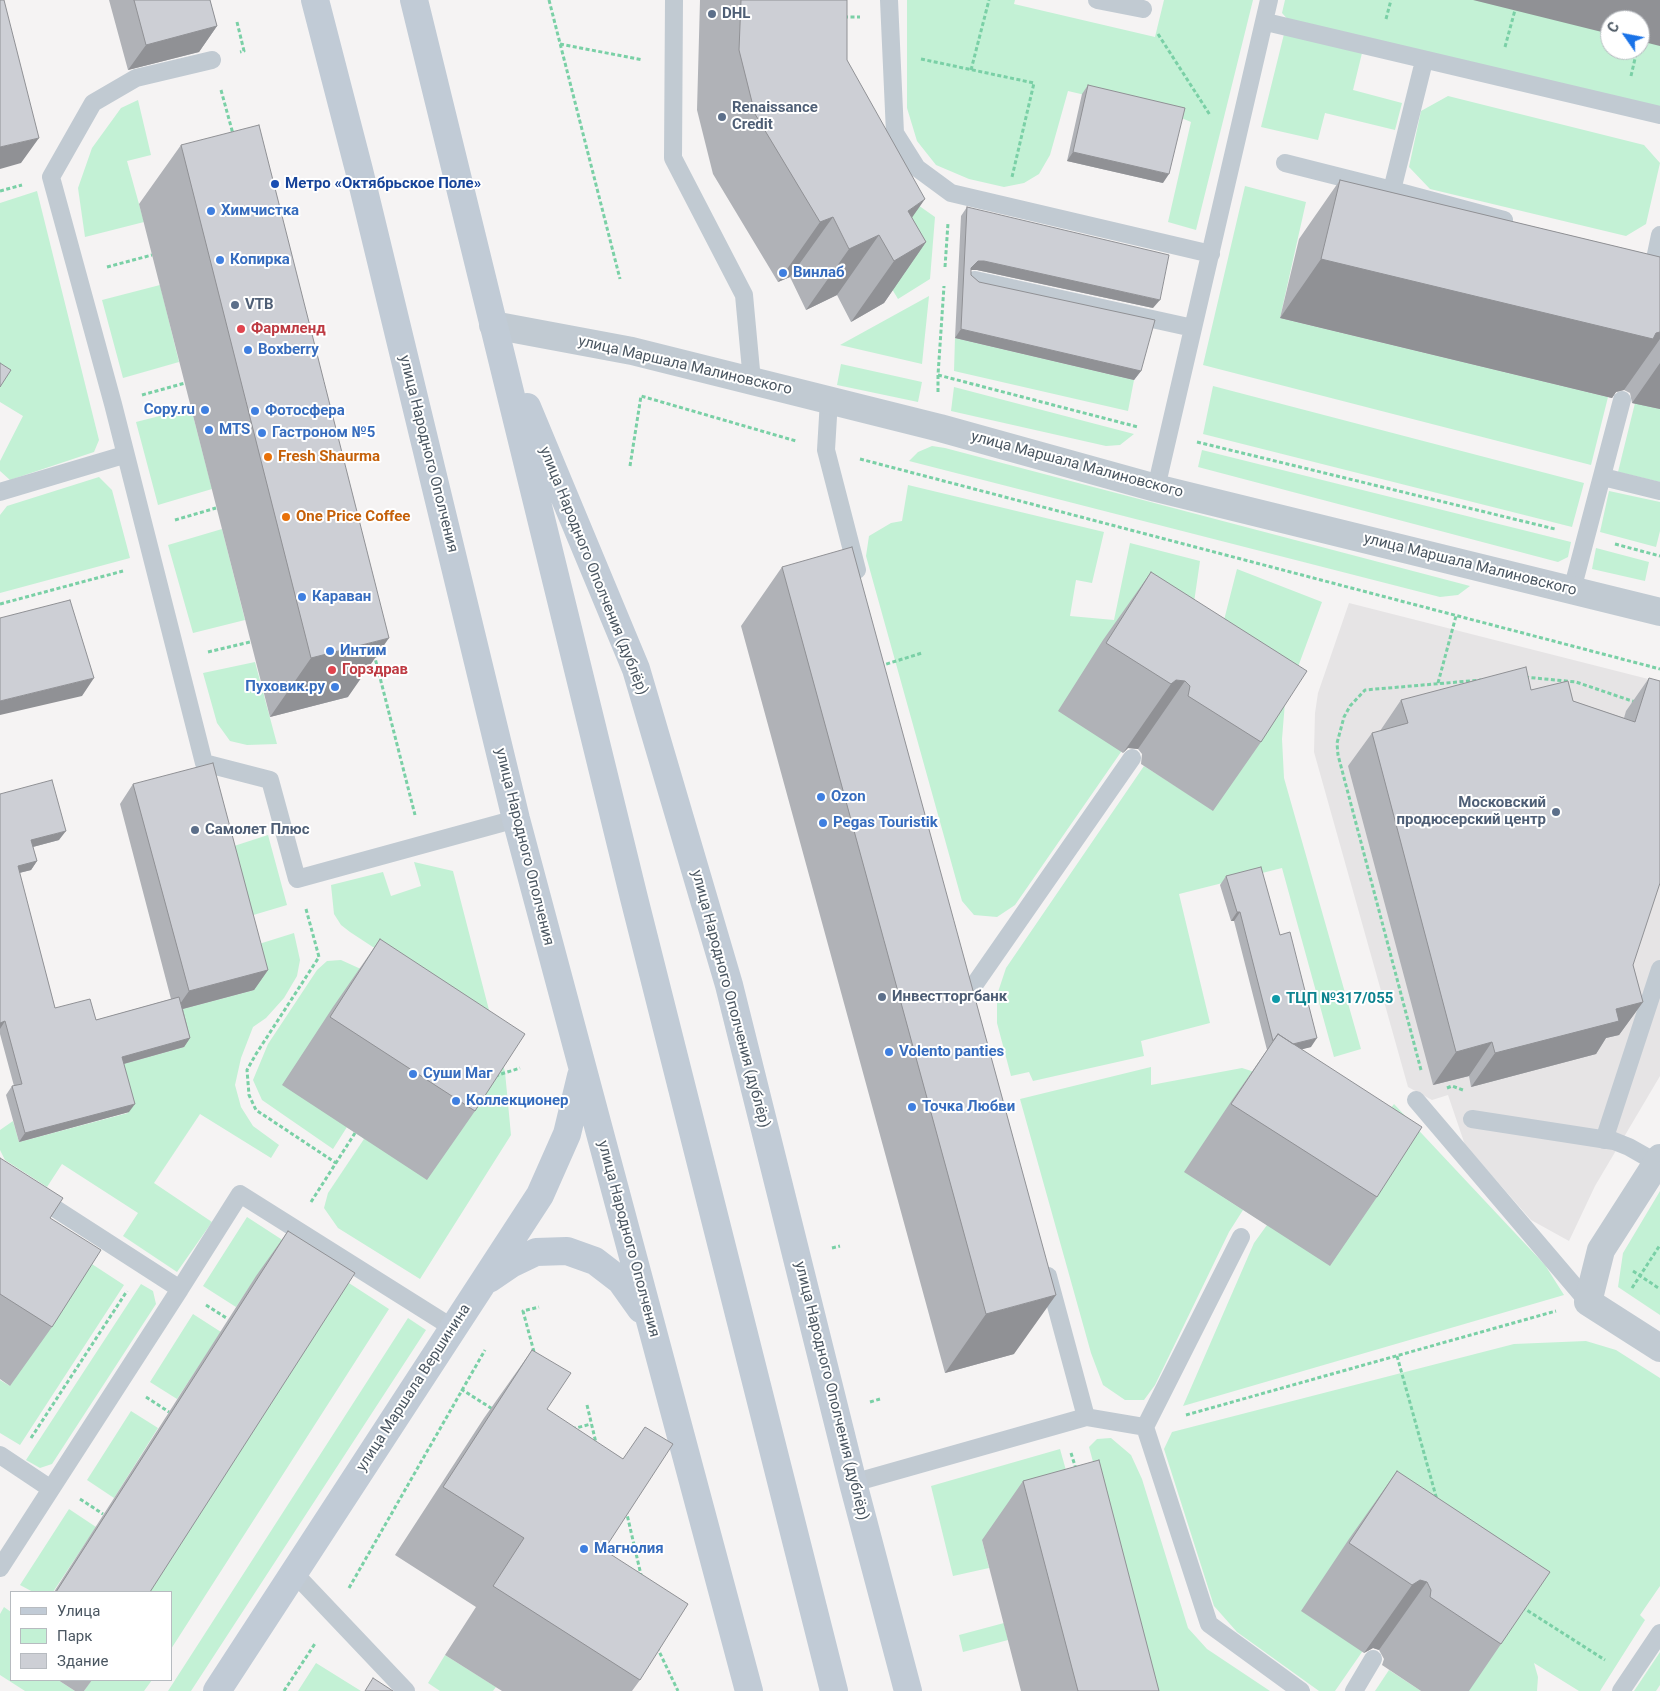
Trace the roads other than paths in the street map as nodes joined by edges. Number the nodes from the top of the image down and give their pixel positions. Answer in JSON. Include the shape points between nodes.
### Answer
{"nodes":[{"id":1,"x":315,"y":0,"type":"edge"},
{"id":2,"x":414,"y":0,"type":"edge"},
{"id":3,"x":674,"y":0,"type":"edge"},
{"id":4,"x":889,"y":0,"type":"edge"},
{"id":5,"x":1097,"y":0,"type":"edge"},
{"id":6,"x":1269,"y":0,"type":"edge"},
{"id":7,"x":1143,"y":9,"type":"road end"},
{"id":8,"x":1266,"y":22,"type":"junction"},
{"id":9,"x":212,"y":60,"type":"road end"},
{"id":10,"x":1424,"y":61,"type":"junction"},
{"id":11,"x":1660,"y":115,"type":"edge"},
{"id":12,"x":1285,"y":163,"type":"dead end"},
{"id":13,"x":1392,"y":190,"type":"junction"},
{"id":14,"x":1521,"y":225,"type":"edge"},
{"id":15,"x":1660,"y":235,"type":"edge"},
{"id":16,"x":1210,"y":254,"type":"junction"},
{"id":17,"x":1635,"y":262,"type":"edge"},
{"id":18,"x":975,"y":280,"type":"edge"},
{"id":19,"x":493,"y":325,"type":"junction"},
{"id":20,"x":1193,"y":328,"type":"junction"},
{"id":21,"x":752,"y":381,"type":"junction"},
{"id":22,"x":829,"y":400,"type":"junction"},
{"id":23,"x":1622,"y":400,"type":"dead end"},
{"id":24,"x":124,"y":455,"type":"junction"},
{"id":25,"x":1603,"y":477,"type":"junction"},
{"id":26,"x":1156,"y":488,"type":"junction"},
{"id":27,"x":1660,"y":491,"type":"edge"},
{"id":28,"x":0,"y":492,"type":"edge"},
{"id":29,"x":1572,"y":590,"type":"junction"},
{"id":30,"x":862,"y":591,"type":"edge"},
{"id":31,"x":1660,"y":612,"type":"edge"},
{"id":32,"x":1132,"y":758,"type":"dead end"},
{"id":33,"x":516,"y":819,"type":"junction"},
{"id":34,"x":1660,"y":969,"type":"edge"},
{"id":35,"x":965,"y":972,"type":"edge"},
{"id":36,"x":582,"y":1072,"type":"junction"},
{"id":37,"x":1416,"y":1100,"type":"dead end"},
{"id":38,"x":1472,"y":1119,"type":"road end"},
{"id":39,"x":1604,"y":1140,"type":"junction"},
{"id":40,"x":1658,"y":1160,"type":"edge"},
{"id":41,"x":0,"y":1173,"type":"edge"},
{"id":42,"x":1241,"y":1237,"type":"dead end"},
{"id":43,"x":1043,"y":1260,"type":"edge"},
{"id":44,"x":480,"y":1286,"type":"junction"},
{"id":45,"x":180,"y":1289,"type":"junction"},
{"id":46,"x":1588,"y":1302,"type":"junction"},
{"id":47,"x":650,"y":1322,"type":"junction"},
{"id":48,"x":453,"y":1328,"type":"junction"},
{"id":49,"x":1660,"y":1348,"type":"edge"},
{"id":50,"x":1086,"y":1417,"type":"junction"},
{"id":51,"x":1145,"y":1427,"type":"junction"},
{"id":52,"x":7,"y":1460,"type":"edge"},
{"id":53,"x":853,"y":1483,"type":"junction"},
{"id":54,"x":51,"y":1489,"type":"junction"},
{"id":55,"x":0,"y":1568,"type":"edge"},
{"id":56,"x":294,"y":1573,"type":"junction"},
{"id":57,"x":1660,"y":1633,"type":"edge"},
{"id":58,"x":1373,"y":1659,"type":"dead end"},
{"id":59,"x":1626,"y":1684,"type":"edge"},
{"id":60,"x":218,"y":1691,"type":"edge"},
{"id":61,"x":406,"y":1691,"type":"edge"},
{"id":62,"x":749,"y":1691,"type":"edge"},
{"id":63,"x":834,"y":1691,"type":"edge"},
{"id":64,"x":908,"y":1691,"type":"edge"},
{"id":65,"x":1301,"y":1691,"type":"edge"},
{"id":66,"x":1354,"y":1691,"type":"edge"}],
"edges":[{"from":1,"to":33,"type":"main road","name":"улица Народного Ополчения"},
{"from":2,"to":19,"type":"main road"},
{"from":3,"to":21,"type":"lane","via":[[673,158],[744,295]]},
{"from":4,"to":16,"type":"lane","via":[[895,133],[917,168],[951,193]]},
{"from":5,"to":7,"type":"lane"},
{"from":6,"to":8,"type":"lane"},
{"from":8,"to":10,"type":"lane"},
{"from":8,"to":16,"type":"lane"},
{"from":9,"to":24,"type":"lane","via":[[136,78],[93,103],[51,178]]},
{"from":10,"to":11,"type":"lane"},
{"from":10,"to":13,"type":"lane"},
{"from":12,"to":13,"type":"lane"},
{"from":13,"to":14,"type":"lane"},
{"from":15,"to":17,"type":"lane","via":[[1651,293]]},
{"from":16,"to":20,"type":"lane"},
{"from":18,"to":20,"type":"lane"},
{"from":19,"to":21,"type":"street","name":"улица Маршала Малиновского","via":[[632,351]]},
{"from":19,"to":53,"type":"main road","name":"улица Народного Ополчения (дублёр)","via":[[636,669],[729,985]]},
{"from":19,"to":63,"type":"main road"},
{"from":20,"to":26,"type":"lane"},
{"from":21,"to":22,"type":"street","name":"улица Маршала Малиновского"},
{"from":22,"to":26,"type":"street","name":"улица Маршала Малиновского"},
{"from":22,"to":30,"type":"lane","via":[[826,450]]},
{"from":23,"to":25,"type":"lane"},
{"from":24,"to":28,"type":"lane"},
{"from":24,"to":33,"type":"lane","via":[[204,763],[270,780],[297,879]]},
{"from":25,"to":27,"type":"lane"},
{"from":25,"to":29,"type":"lane"},
{"from":26,"to":29,"type":"street","name":"улица Маршала Малиновского"},
{"from":29,"to":31,"type":"street","name":"улица Маршала Малиновского"},
{"from":32,"to":35,"type":"lane","via":[[972,1000]]},
{"from":33,"to":36,"type":"main road","name":"улица Народного Ополчения"},
{"from":34,"to":39,"type":"lane"},
{"from":36,"to":44,"type":"main road","name":"улица Маршала Вершинина","via":[[567,1134],[540,1196]]},
{"from":36,"to":47,"type":"main road","name":"улица Народного Ополчения"},
{"from":37,"to":46,"type":"lane"},
{"from":38,"to":39,"type":"lane"},
{"from":39,"to":40,"type":"lane"},
{"from":40,"to":46,"type":"street","via":[[1601,1250]]},
{"from":41,"to":45,"type":"lane"},
{"from":42,"to":51,"type":"lane"},
{"from":43,"to":50,"type":"lane"},
{"from":44,"to":47,"type":"main road","via":[[511,1264],[536,1252],[567,1250],[595,1262],[621,1281]]},
{"from":44,"to":48,"type":"main road","name":"улица Маршала Вершинина"},
{"from":45,"to":48,"type":"lane","via":[[240,1194]]},
{"from":45,"to":54,"type":"lane"},
{"from":46,"to":49,"type":"street"},
{"from":47,"to":62,"type":"main road","name":"улица Народного Ополчения"},
{"from":48,"to":56,"type":"main road","name":"улица Маршала Вершинина"},
{"from":50,"to":51,"type":"lane"},
{"from":50,"to":53,"type":"lane"},
{"from":51,"to":65,"type":"lane","via":[[1209,1624]]},
{"from":52,"to":54,"type":"lane"},
{"from":53,"to":64,"type":"main road","name":"улица Народного Ополчения (дублёр)"},
{"from":54,"to":55,"type":"lane"},
{"from":56,"to":60,"type":"main road","name":"улица Маршала Вершинина"},
{"from":56,"to":61,"type":"lane"},
{"from":57,"to":59,"type":"lane"},
{"from":58,"to":66,"type":"lane"}]}
